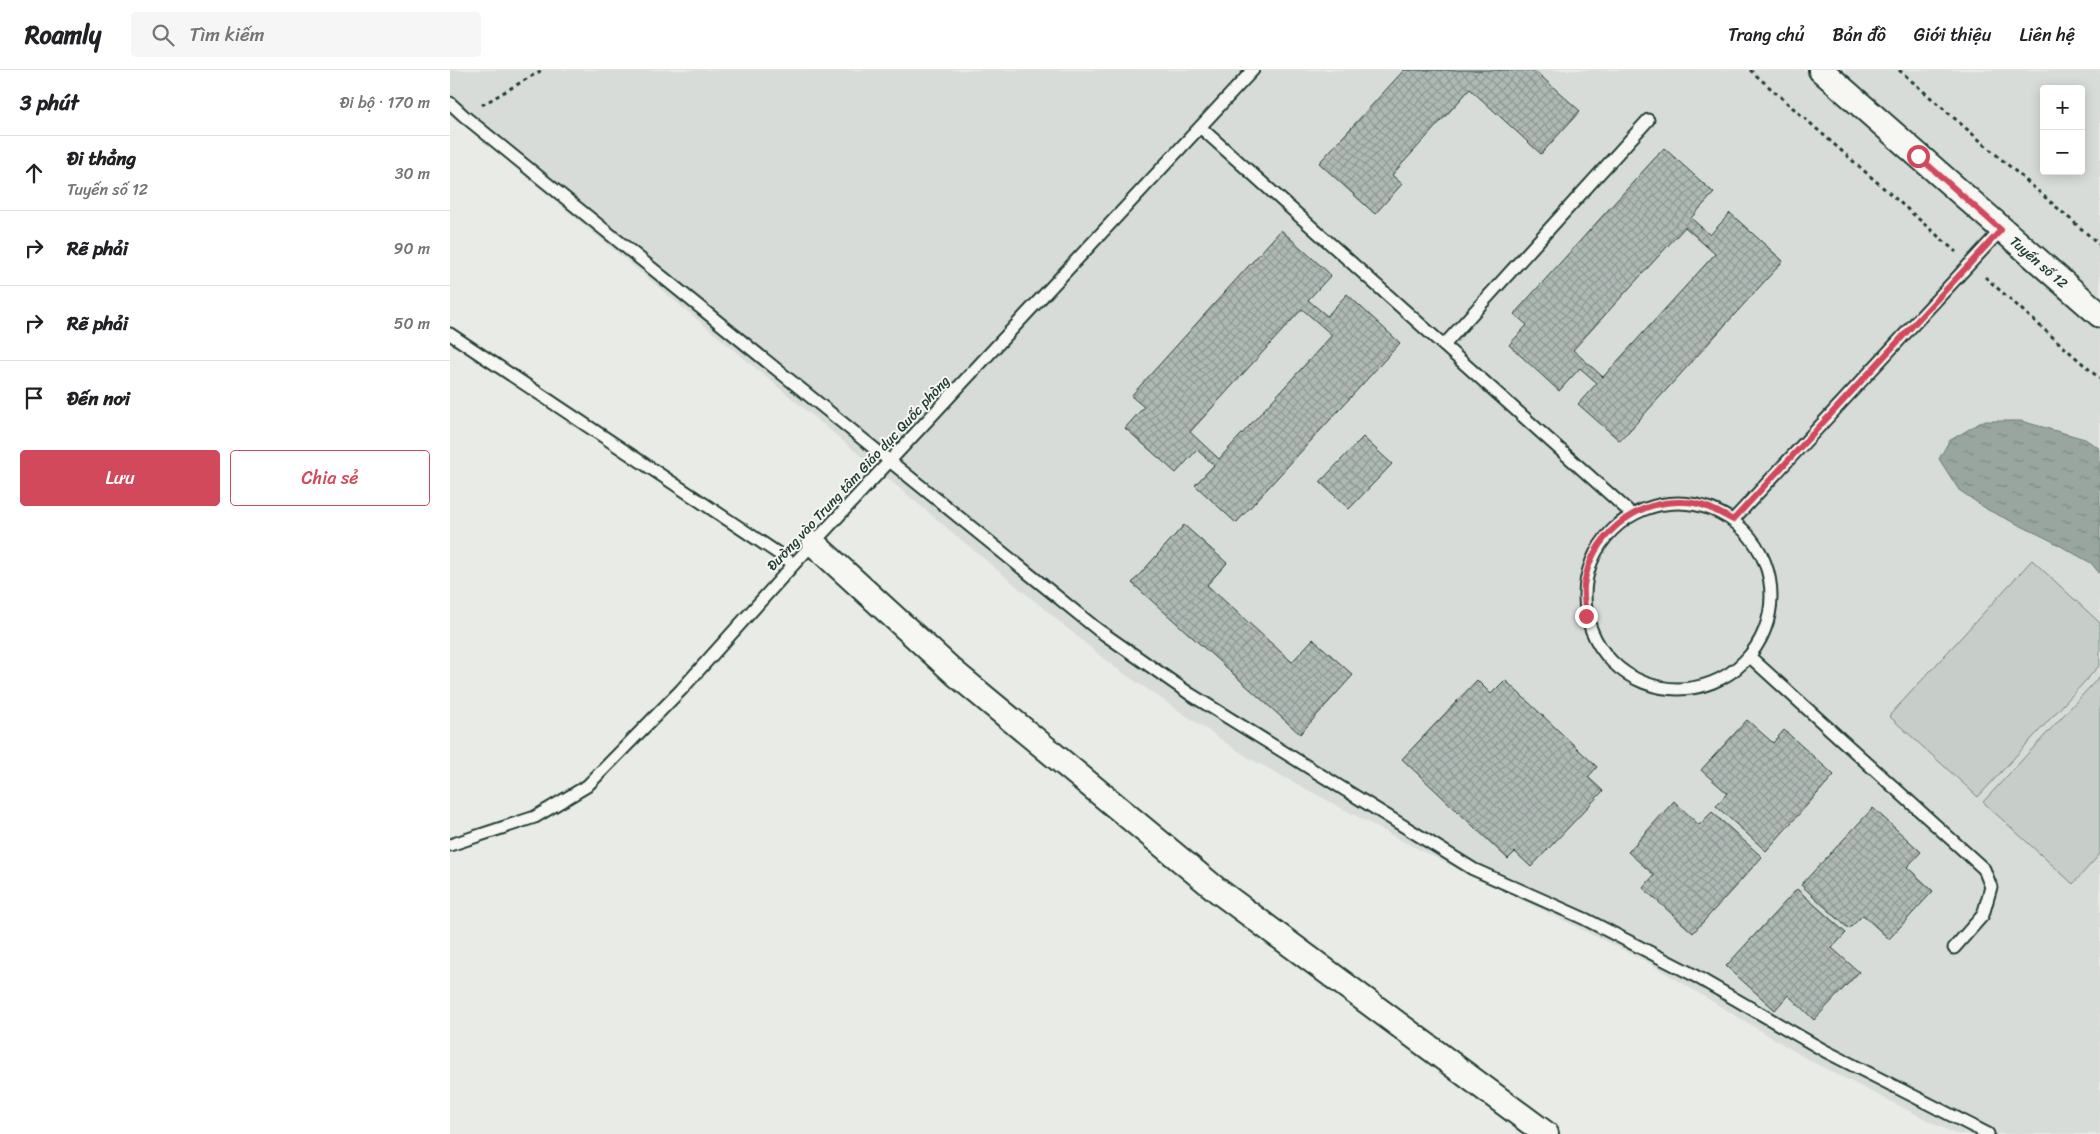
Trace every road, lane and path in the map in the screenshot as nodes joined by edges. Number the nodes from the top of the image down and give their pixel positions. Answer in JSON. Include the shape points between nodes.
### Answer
{"nodes":[{"id":1,"x":542,"y":70,"type":"edge"},
{"id":2,"x":1253,"y":70,"type":"edge"},
{"id":3,"x":1750,"y":70,"type":"edge"},
{"id":4,"x":1821,"y":70,"type":"edge"},
{"id":5,"x":1899,"y":70,"type":"edge"},
{"id":6,"x":450,"y":103,"type":"edge"},
{"id":7,"x":464,"y":116,"type":"junction"},
{"id":8,"x":1648,"y":120,"type":"dead end"},
{"id":9,"x":1200,"y":127,"type":"junction"},
{"id":10,"x":2001,"y":230,"type":"junction"},
{"id":11,"x":2100,"y":245,"type":"edge"},
{"id":12,"x":1970,"y":264,"type":"junction"},
{"id":13,"x":2100,"y":315,"type":"edge"},
{"id":14,"x":450,"y":334,"type":"edge"},
{"id":15,"x":1444,"y":344,"type":"junction"},
{"id":16,"x":2100,"y":379,"type":"edge"},
{"id":17,"x":890,"y":461,"type":"junction"},
{"id":18,"x":1632,"y":514,"type":"junction"},
{"id":19,"x":1733,"y":520,"type":"junction"},
{"id":20,"x":814,"y":544,"type":"junction"},
{"id":21,"x":794,"y":564,"type":"junction"},
{"id":22,"x":1750,"y":656,"type":"junction"},
{"id":23,"x":450,"y":845,"type":"edge"},
{"id":24,"x":1954,"y":948,"type":"dead end"},
{"id":25,"x":1546,"y":1134,"type":"edge"},
{"id":26,"x":1988,"y":1134,"type":"edge"}],
"edges":[{"from":1,"to":7,"type":"path"},
{"from":2,"to":9,"type":"lane","name":"Đường vào Trung tâm Giáo dục Quốc phòng"},
{"from":3,"to":12,"type":"path"},
{"from":4,"to":10,"type":"street","name":"Tuyến số 12"},
{"from":5,"to":11,"type":"path"},
{"from":6,"to":7,"type":"lane"},
{"from":7,"to":17,"type":"lane"},
{"from":8,"to":15,"type":"lane"},
{"from":9,"to":15,"type":"lane"},
{"from":9,"to":17,"type":"lane","name":"Đường vào Trung tâm Giáo dục Quốc phòng"},
{"from":10,"to":12,"type":"lane"},
{"from":10,"to":13,"type":"street","name":"Tuyến số 12"},
{"from":12,"to":16,"type":"path"},
{"from":12,"to":19,"type":"lane"},
{"from":14,"to":21,"type":"lane"},
{"from":15,"to":18,"type":"lane"},
{"from":17,"to":20,"type":"lane","name":"Đường vào Trung tâm Giáo dục Quốc phòng"},
{"from":17,"to":26,"type":"lane","via":[[1096,629],[1190,694],[1473,869],[1585,919],[1690,973],[1825,1051]]},
{"from":18,"to":19,"type":"lane","via":[[1657,504],[1683,502],[1709,507]]},
{"from":18,"to":22,"type":"lane","via":[[1608,532],[1592,557],[1584,586],[1586,616],[1596,643],[1615,666],[1640,682],[1669,690],[1699,687],[1726,676]]},
{"from":19,"to":22,"type":"lane","via":[[1752,537],[1764,559],[1771,584],[1770,610],[1763,634]]},
{"from":20,"to":21,"type":"lane","name":"Đường vào Trung tâm Giáo dục Quốc phòng"},
{"from":20,"to":25,"type":"street","via":[[956,674],[1217,890]]},
{"from":21,"to":23,"type":"lane","name":"Đường vào Trung tâm Giáo dục Quốc phòng","via":[[681,690],[587,786],[535,817]]},
{"from":22,"to":24,"type":"lane","via":[[1984,869],[1991,888],[1983,915]]}]}
